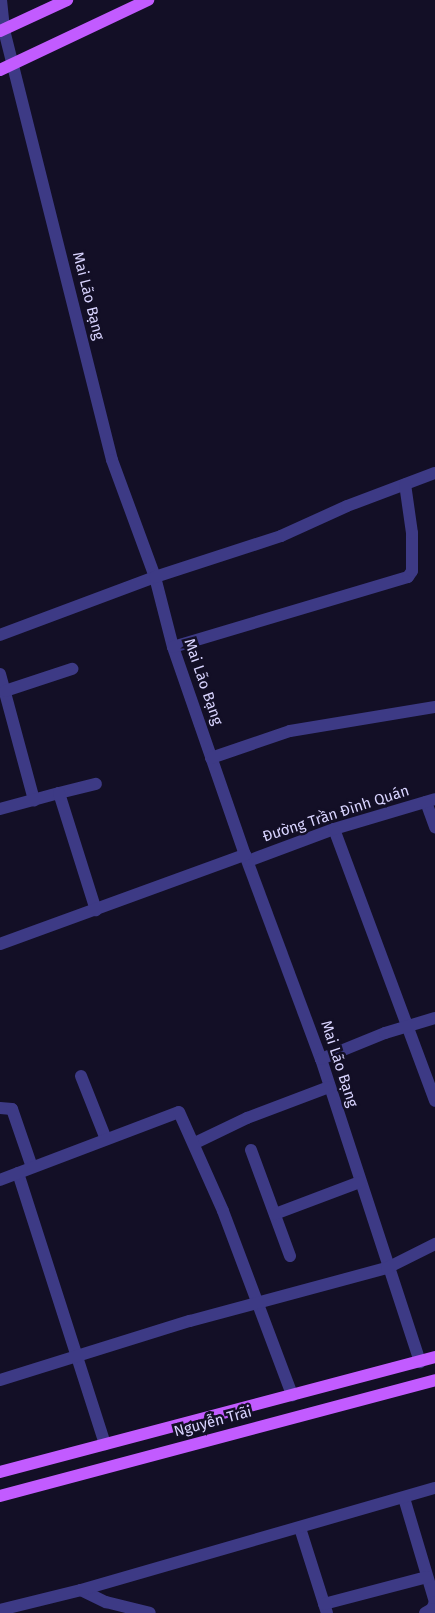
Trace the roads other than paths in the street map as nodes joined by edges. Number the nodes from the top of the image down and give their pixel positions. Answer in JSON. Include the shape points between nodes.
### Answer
{"nodes":[{"id":1,"x":1,"y":0,"type":"edge"},
{"id":2,"x":67,"y":0,"type":"edge"},
{"id":3,"x":148,"y":0,"type":"edge"},
{"id":4,"x":2,"y":31,"type":"edge"},
{"id":5,"x":14,"y":63,"type":"junction"},
{"id":6,"x":0,"y":70,"type":"edge"},
{"id":7,"x":435,"y":473,"type":"edge"},
{"id":8,"x":405,"y":484,"type":"junction"},
{"id":9,"x":155,"y":576,"type":"junction"},
{"id":10,"x":0,"y":635,"type":"edge"},
{"id":11,"x":173,"y":647,"type":"junction"},
{"id":12,"x":72,"y":668,"type":"dead end"},
{"id":13,"x":0,"y":674,"type":"edge"},
{"id":14,"x":5,"y":691,"type":"junction"},
{"id":15,"x":435,"y":707,"type":"edge"},
{"id":16,"x":211,"y":758,"type":"junction"},
{"id":17,"x":96,"y":784,"type":"dead end"},
{"id":18,"x":59,"y":794,"type":"junction"},
{"id":19,"x":34,"y":800,"type":"junction"},
{"id":20,"x":431,"y":800,"type":"edge"},
{"id":21,"x":0,"y":809,"type":"edge"},
{"id":22,"x":435,"y":827,"type":"edge"},
{"id":23,"x":334,"y":829,"type":"junction"},
{"id":24,"x":246,"y":858,"type":"junction"},
{"id":25,"x":96,"y":910,"type":"junction"},
{"id":26,"x":0,"y":944,"type":"edge"},
{"id":27,"x":435,"y":1018,"type":"edge"},
{"id":28,"x":408,"y":1027,"type":"junction"},
{"id":29,"x":321,"y":1059,"type":"junction"},
{"id":30,"x":82,"y":1076,"type":"dead end"},
{"id":31,"x":330,"y":1087,"type":"junction"},
{"id":32,"x":435,"y":1101,"type":"edge"},
{"id":33,"x":0,"y":1108,"type":"edge"},
{"id":34,"x":106,"y":1139,"type":"junction"},
{"id":35,"x":195,"y":1143,"type":"junction"},
{"id":36,"x":251,"y":1150,"type":"dead end"},
{"id":37,"x":32,"y":1167,"type":"junction"},
{"id":38,"x":18,"y":1173,"type":"junction"},
{"id":39,"x":0,"y":1180,"type":"edge"},
{"id":40,"x":360,"y":1182,"type":"junction"},
{"id":41,"x":275,"y":1214,"type":"junction"},
{"id":42,"x":435,"y":1244,"type":"edge"},
{"id":43,"x":290,"y":1256,"type":"dead end"},
{"id":44,"x":387,"y":1268,"type":"junction"},
{"id":45,"x":259,"y":1304,"type":"junction"},
{"id":46,"x":435,"y":1357,"type":"edge"},
{"id":47,"x":76,"y":1358,"type":"junction"},
{"id":48,"x":420,"y":1362,"type":"junction"},
{"id":49,"x":435,"y":1369,"type":"edge"},
{"id":50,"x":0,"y":1380,"type":"edge"},
{"id":51,"x":435,"y":1380,"type":"edge"},
{"id":52,"x":292,"y":1395,"type":"junction"},
{"id":53,"x":105,"y":1444,"type":"junction"},
{"id":54,"x":0,"y":1472,"type":"edge"},
{"id":55,"x":435,"y":1488,"type":"edge"},
{"id":56,"x":0,"y":1496,"type":"edge"},
{"id":57,"x":404,"y":1498,"type":"junction"},
{"id":58,"x":300,"y":1528,"type":"junction"},
{"id":59,"x":427,"y":1577,"type":"junction"},
{"id":60,"x":81,"y":1590,"type":"junction"},
{"id":61,"x":32,"y":1607,"type":"edge"},
{"id":62,"x":326,"y":1609,"type":"edge"},
{"id":63,"x":0,"y":1610,"type":"edge"},
{"id":64,"x":150,"y":1613,"type":"edge"},
{"id":65,"x":425,"y":1613,"type":"edge"}],
"edges":[{"from":1,"to":4,"type":"street","name":"Mai Lão Bạng"},
{"from":2,"to":4,"type":"main road"},
{"from":3,"to":5,"type":"main road"},
{"from":4,"to":5,"type":"street","name":"Mai Lão Bạng"},
{"from":5,"to":6,"type":"main road"},
{"from":5,"to":9,"type":"street","name":"Mai Lão Bạng","via":[[112,460]]},
{"from":7,"to":8,"type":"street"},
{"from":8,"to":9,"type":"street","via":[[346,506],[281,536]]},
{"from":8,"to":11,"type":"street","via":[[412,533],[412,571],[408,577]]},
{"from":9,"to":10,"type":"street"},
{"from":9,"to":11,"type":"street","name":"Mai Lão Bạng"},
{"from":11,"to":16,"type":"street","name":"Mai Lão Bạng"},
{"from":12,"to":14,"type":"street"},
{"from":13,"to":14,"type":"street"},
{"from":14,"to":19,"type":"street"},
{"from":15,"to":16,"type":"street","via":[[290,731]]},
{"from":16,"to":24,"type":"street","name":"Mai Lão Bạng"},
{"from":17,"to":18,"type":"street"},
{"from":18,"to":19,"type":"street"},
{"from":18,"to":25,"type":"street"},
{"from":19,"to":21,"type":"street"},
{"from":20,"to":22,"type":"street"},
{"from":20,"to":23,"type":"street","name":"Đường Trần Đình Quán"},
{"from":23,"to":24,"type":"street","name":"Đường Trần Đình Quán"},
{"from":23,"to":28,"type":"street"},
{"from":24,"to":25,"type":"street","name":"Đường Trần Đình Quán"},
{"from":24,"to":29,"type":"street","name":"Mai Lão Bạng"},
{"from":25,"to":26,"type":"street","name":"Đường Trần Đình Quán"},
{"from":27,"to":28,"type":"street"},
{"from":28,"to":29,"type":"street"},
{"from":28,"to":32,"type":"street"},
{"from":29,"to":31,"type":"street","name":"Mai Lão Bạng"},
{"from":30,"to":34,"type":"street"},
{"from":31,"to":35,"type":"street","via":[[247,1118]]},
{"from":31,"to":40,"type":"street","name":"Mai Lão Bạng"},
{"from":33,"to":37,"type":"street","via":[[7,1106],[12,1109]]},
{"from":34,"to":35,"type":"street","via":[[176,1111],[182,1114]]},
{"from":34,"to":37,"type":"street"},
{"from":35,"to":45,"type":"street"},
{"from":36,"to":41,"type":"street"},
{"from":37,"to":38,"type":"street"},
{"from":38,"to":39,"type":"street"},
{"from":38,"to":47,"type":"street"},
{"from":40,"to":41,"type":"street"},
{"from":40,"to":44,"type":"street","name":"Mai Lão Bạng"},
{"from":41,"to":43,"type":"street"},
{"from":42,"to":44,"type":"street"},
{"from":44,"to":45,"type":"street"},
{"from":44,"to":48,"type":"street","name":"Mai Lão Bạng"},
{"from":45,"to":47,"type":"street","via":[[190,1321]]},
{"from":45,"to":52,"type":"street"},
{"from":46,"to":48,"type":"main road","name":"Nguyễn Trãi"},
{"from":47,"to":50,"type":"street"},
{"from":47,"to":53,"type":"street"},
{"from":48,"to":49,"type":"main road"},
{"from":48,"to":52,"type":"main road","name":"Nguyễn Trãi"},
{"from":51,"to":56,"type":"main road","name":"Nguyễn Trãi"},
{"from":52,"to":53,"type":"main road","name":"Nguyễn Trãi"},
{"from":53,"to":54,"type":"main road","name":"Nguyễn Trãi"},
{"from":55,"to":57,"type":"street"},
{"from":57,"to":58,"type":"street"},
{"from":57,"to":59,"type":"street"},
{"from":58,"to":60,"type":"street"},
{"from":58,"to":62,"type":"street"},
{"from":59,"to":62,"type":"street"},
{"from":59,"to":65,"type":"street","via":[[435,1602]]},
{"from":60,"to":61,"type":"street"},
{"from":60,"to":64,"type":"street","via":[[106,1602]]},
{"from":61,"to":63,"type":"street"}]}
